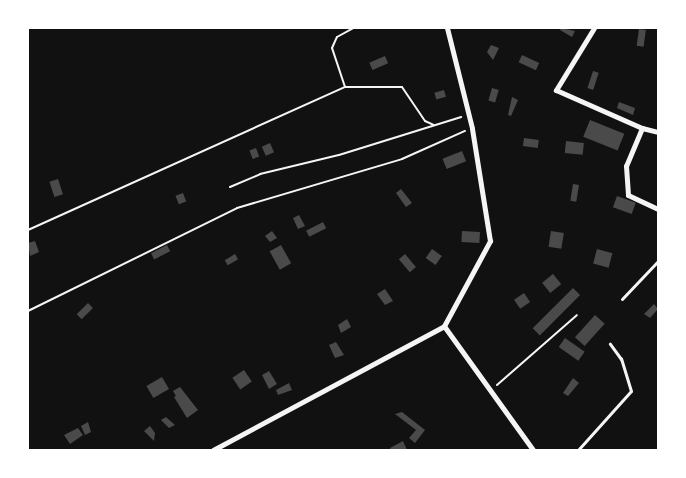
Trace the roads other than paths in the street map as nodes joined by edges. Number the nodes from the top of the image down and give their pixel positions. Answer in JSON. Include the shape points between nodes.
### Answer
{"nodes":[{"id":1,"x":447,"y":28,"type":"edge"},
{"id":2,"x":594,"y":28,"type":"edge"},
{"id":3,"x":642,"y":128,"type":"junction"},
{"id":4,"x":658,"y":132,"type":"edge"},
{"id":5,"x":658,"y":209,"type":"edge"},
{"id":6,"x":658,"y":260,"type":"edge"},
{"id":7,"x":622,"y":299,"type":"dead end"},
{"id":8,"x":444,"y":326,"type":"junction"},
{"id":9,"x":610,"y":344,"type":"dead end"},
{"id":10,"x":213,"y":450,"type":"edge"},
{"id":11,"x":533,"y":450,"type":"edge"},
{"id":12,"x":578,"y":450,"type":"edge"}],
"edges":[{"from":1,"to":8,"type":"street","via":[[472,128],[490,241]]},
{"from":2,"to":3,"type":"street","via":[[556,90]]},
{"from":3,"to":4,"type":"street"},
{"from":3,"to":5,"type":"street","via":[[626,166],[628,195]]},
{"from":6,"to":7,"type":"lane"},
{"from":8,"to":10,"type":"street"},
{"from":8,"to":11,"type":"street"},
{"from":9,"to":12,"type":"lane","via":[[620,359],[631,391]]}]}
